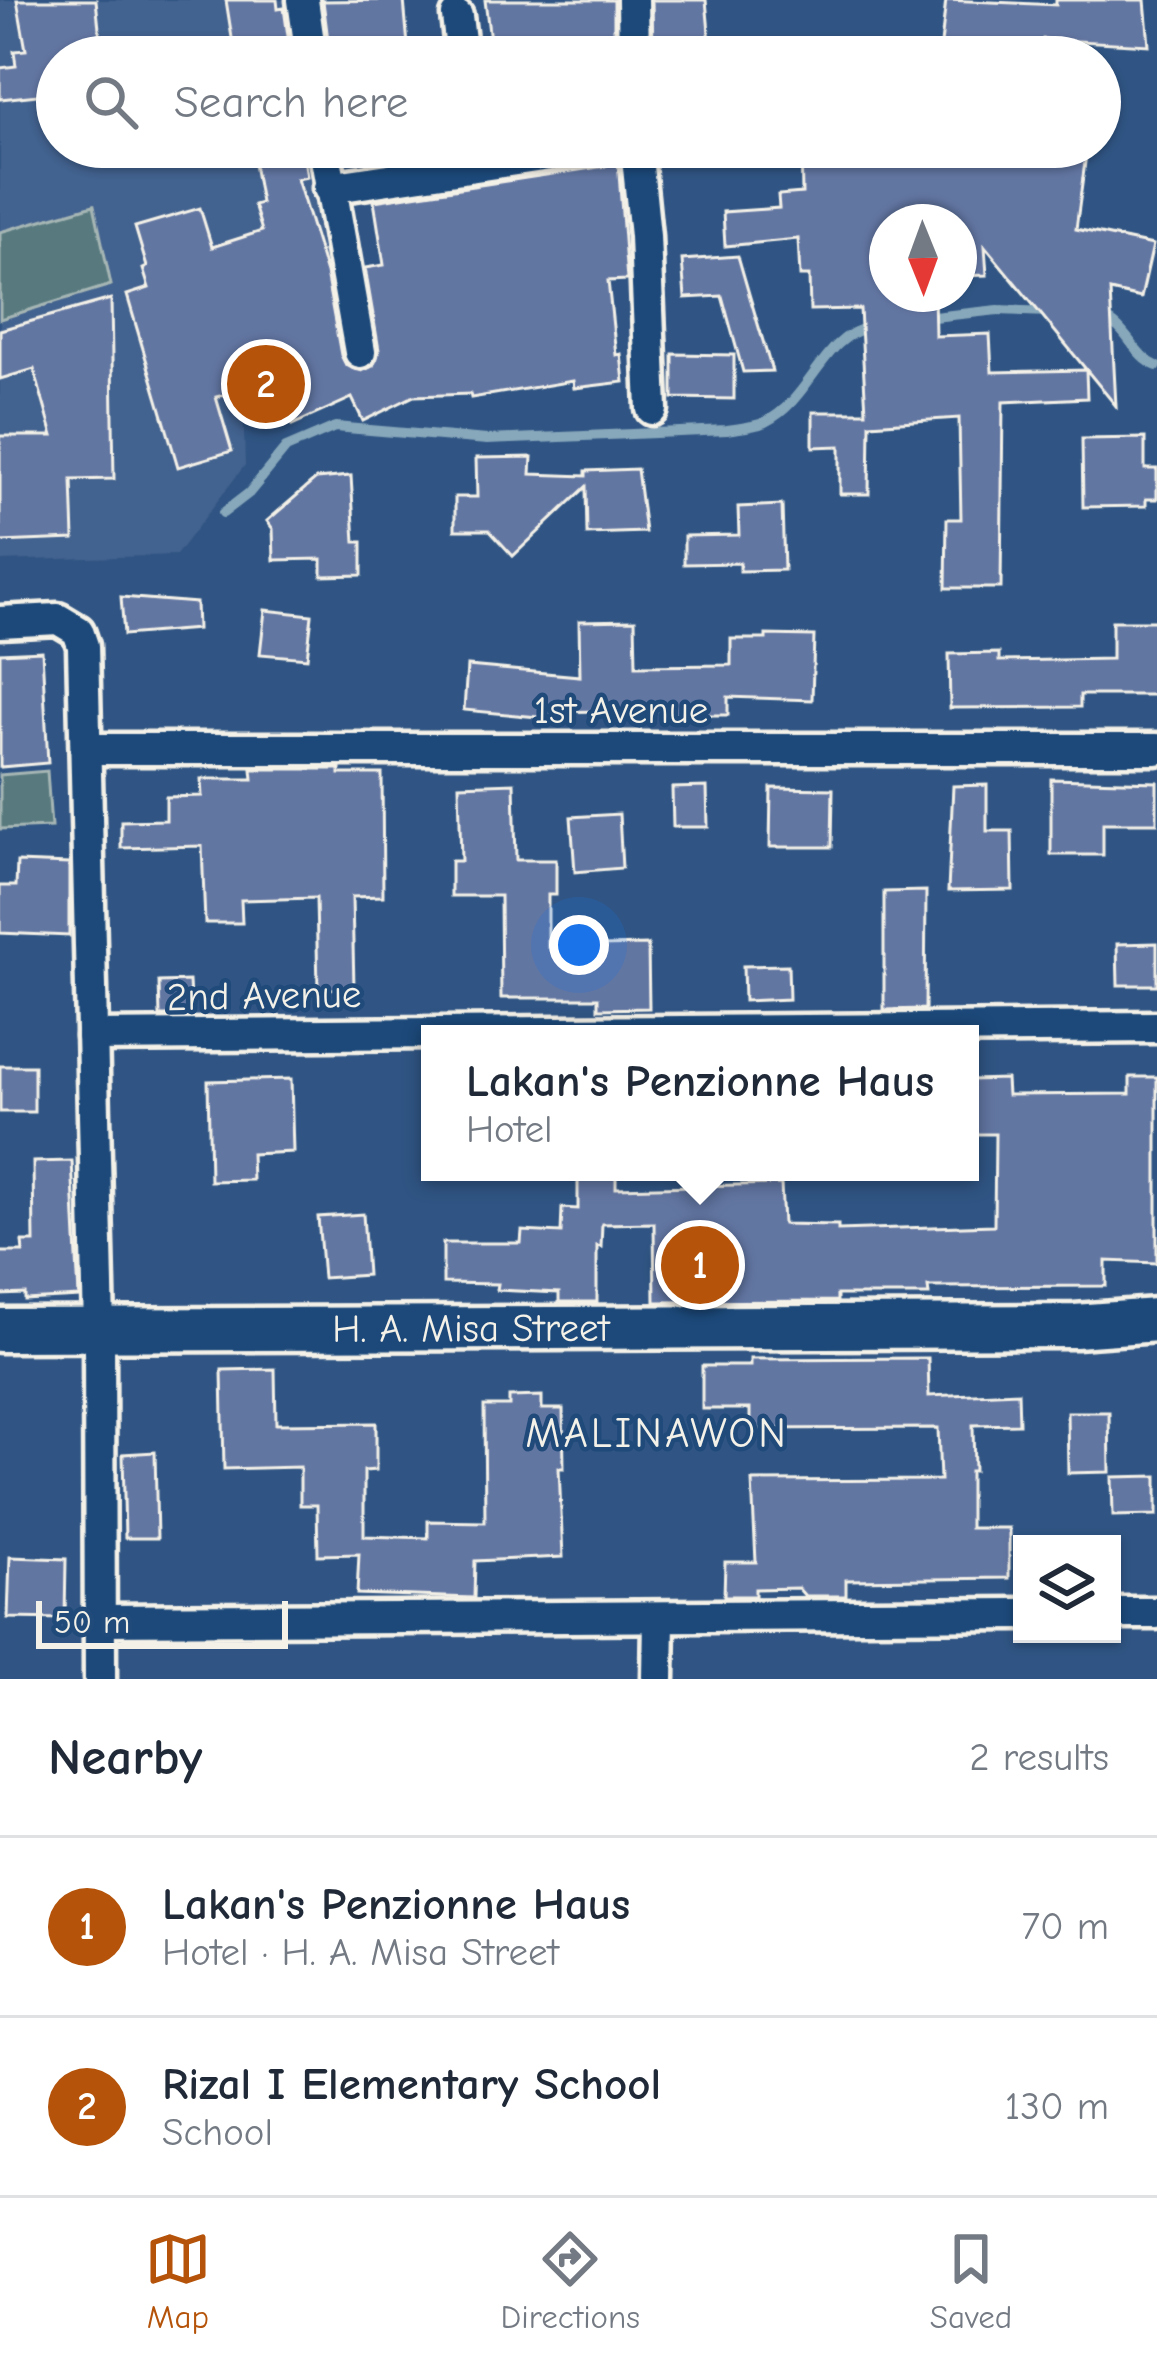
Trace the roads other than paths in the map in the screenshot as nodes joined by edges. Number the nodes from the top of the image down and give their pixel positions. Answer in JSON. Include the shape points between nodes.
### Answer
{"nodes":[{"id":1,"x":302,"y":0,"type":"edge"},
{"id":2,"x":633,"y":0,"type":"edge"},
{"id":3,"x":457,"y":16,"type":"dead end"},
{"id":4,"x":308,"y":36,"type":"edge"},
{"id":5,"x":459,"y":36,"type":"edge"},
{"id":6,"x":634,"y":36,"type":"edge"},
{"id":7,"x":327,"y":168,"type":"edge"},
{"id":8,"x":420,"y":168,"type":"edge"},
{"id":9,"x":638,"y":168,"type":"edge"},
{"id":10,"x":329,"y":188,"type":"junction"},
{"id":11,"x":360,"y":352,"type":"dead end"},
{"id":12,"x":652,"y":409,"type":"dead end"},
{"id":13,"x":0,"y":622,"type":"edge"},
{"id":14,"x":86,"y":748,"type":"junction"},
{"id":15,"x":1157,"y":749,"type":"edge"},
{"id":16,"x":1157,"y":1027,"type":"edge"},
{"id":17,"x":979,"y":1029,"type":"edge"},
{"id":18,"x":421,"y":1033,"type":"edge"},
{"id":19,"x":92,"y":1036,"type":"junction"},
{"id":20,"x":1157,"y":1320,"type":"edge"},
{"id":21,"x":99,"y":1329,"type":"junction"},
{"id":22,"x":0,"y":1330,"type":"edge"},
{"id":23,"x":1121,"y":1613,"type":"edge"},
{"id":24,"x":1157,"y":1613,"type":"edge"},
{"id":25,"x":1013,"y":1614,"type":"edge"},
{"id":26,"x":659,"y":1619,"type":"junction"},
{"id":27,"x":101,"y":1620,"type":"junction"},
{"id":28,"x":100,"y":1679,"type":"edge"},
{"id":29,"x":658,"y":1679,"type":"edge"}],
"edges":[{"from":1,"to":4,"type":"street"},
{"from":2,"to":6,"type":"street"},
{"from":3,"to":5,"type":"street"},
{"from":7,"to":10,"type":"street"},
{"from":8,"to":10,"type":"street"},
{"from":9,"to":12,"type":"street"},
{"from":10,"to":11,"type":"street"},
{"from":13,"to":14,"type":"street","via":[[58,619],[78,631]]},
{"from":14,"to":15,"type":"street","name":"1st Avenue"},
{"from":14,"to":19,"type":"street"},
{"from":16,"to":17,"type":"street","name":"2nd Avenue"},
{"from":18,"to":19,"type":"street","name":"2nd Avenue"},
{"from":19,"to":21,"type":"street"},
{"from":20,"to":21,"type":"street","name":"H. A. Misa Street"},
{"from":21,"to":22,"type":"street","name":"H. A. Misa Street"},
{"from":21,"to":27,"type":"street"},
{"from":23,"to":24,"type":"street"},
{"from":25,"to":26,"type":"street"},
{"from":26,"to":27,"type":"street"},
{"from":26,"to":29,"type":"street"},
{"from":27,"to":28,"type":"street"}]}
